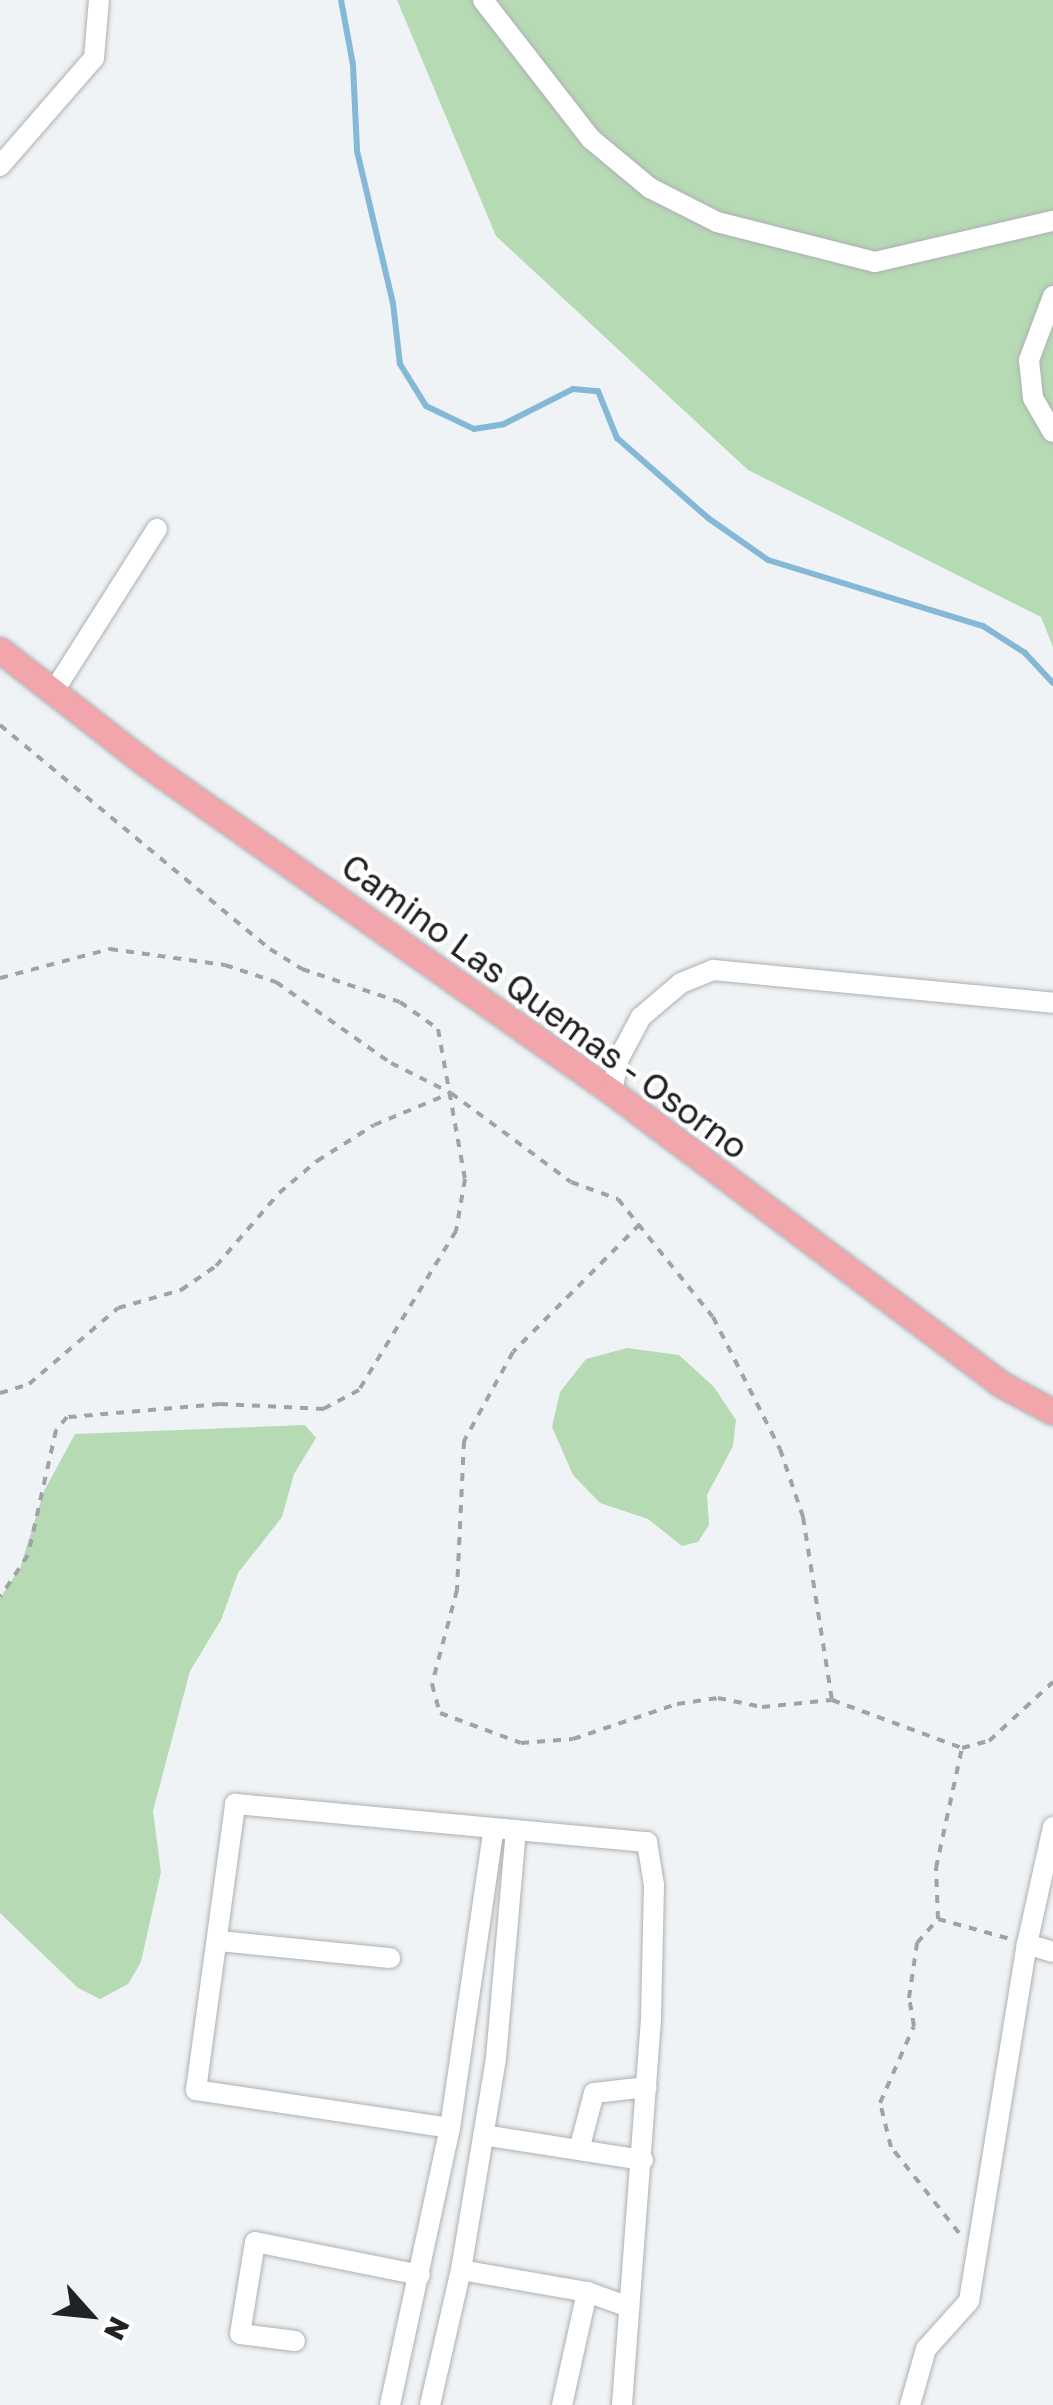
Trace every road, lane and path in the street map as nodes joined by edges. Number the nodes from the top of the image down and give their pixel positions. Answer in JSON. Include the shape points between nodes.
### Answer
{"nodes":[{"id":1,"x":99,"y":0,"type":"edge"},
{"id":2,"x":484,"y":0,"type":"edge"},
{"id":3,"x":0,"y":166,"type":"edge"},
{"id":4,"x":1053,"y":221,"type":"edge"},
{"id":5,"x":1053,"y":296,"type":"edge"},
{"id":6,"x":1053,"y":432,"type":"edge"},
{"id":7,"x":157,"y":529,"type":"dead end"},
{"id":8,"x":0,"y":650,"type":"edge"},
{"id":9,"x":54,"y":691,"type":"junction"},
{"id":10,"x":0,"y":725,"type":"edge"},
{"id":11,"x":0,"y":978,"type":"edge"},
{"id":12,"x":1053,"y":1003,"type":"edge"},
{"id":13,"x":612,"y":1092,"type":"junction"},
{"id":14,"x":451,"y":1093,"type":"junction"},
{"id":15,"x":640,"y":1224,"type":"junction"},
{"id":16,"x":0,"y":1393,"type":"edge"},
{"id":17,"x":1053,"y":1412,"type":"edge"},
{"id":18,"x":0,"y":1597,"type":"edge"},
{"id":19,"x":1053,"y":1682,"type":"edge"},
{"id":20,"x":832,"y":1700,"type":"junction"},
{"id":21,"x":962,"y":1748,"type":"junction"},
{"id":22,"x":1053,"y":1826,"type":"edge"},
{"id":23,"x":494,"y":1828,"type":"junction"},
{"id":24,"x":516,"y":1830,"type":"junction"},
{"id":25,"x":938,"y":1918,"type":"junction"},
{"id":26,"x":219,"y":1940,"type":"junction"},
{"id":27,"x":1027,"y":1944,"type":"junction"},
{"id":28,"x":1053,"y":1952,"type":"edge"},
{"id":29,"x":390,"y":1958,"type":"dead end"},
{"id":30,"x":647,"y":2087,"type":"junction"},
{"id":31,"x":450,"y":2128,"type":"junction"},
{"id":32,"x":483,"y":2135,"type":"junction"},
{"id":33,"x":579,"y":2150,"type":"junction"},
{"id":34,"x":643,"y":2160,"type":"junction"},
{"id":35,"x":978,"y":2247,"type":"junction"},
{"id":36,"x":461,"y":2270,"type":"junction"},
{"id":37,"x":420,"y":2275,"type":"junction"},
{"id":38,"x":587,"y":2292,"type":"junction"},
{"id":39,"x":629,"y":2307,"type":"junction"},
{"id":40,"x":295,"y":2341,"type":"dead end"},
{"id":41,"x":390,"y":2405,"type":"edge"},
{"id":42,"x":430,"y":2405,"type":"edge"},
{"id":43,"x":562,"y":2405,"type":"edge"},
{"id":44,"x":622,"y":2405,"type":"edge"},
{"id":45,"x":910,"y":2405,"type":"edge"}],
"edges":[{"from":1,"to":3,"type":"street","via":[[94,58]]},
{"from":2,"to":4,"type":"street","via":[[591,139],[650,188],[717,222],[875,262]]},
{"from":5,"to":6,"type":"street","via":[[1030,360],[1033,398]]},
{"from":7,"to":9,"type":"street"},
{"from":8,"to":9,"type":"main road","name":"Camino Las Quemas - Osorno"},
{"from":9,"to":13,"type":"main road","name":"Camino Las Quemas - Osorno","via":[[145,763]]},
{"from":10,"to":14,"type":"path","via":[[270,949],[302,968],[400,1002],[438,1029]]},
{"from":11,"to":14,"type":"path","via":[[110,948],[225,965],[306,998],[391,1062]]},
{"from":12,"to":13,"type":"street","via":[[713,970],[681,983],[641,1017],[624,1045]]},
{"from":13,"to":17,"type":"main road","name":"Camino Las Quemas - Osorno","via":[[999,1383]]},
{"from":14,"to":15,"type":"path","via":[[572,1182],[618,1199]]},
{"from":14,"to":16,"type":"path","via":[[374,1125],[317,1161],[279,1192],[216,1266],[182,1290],[118,1308],[29,1384]]},
{"from":14,"to":18,"type":"path","via":[[464,1178],[456,1231],[359,1390],[324,1408],[220,1404],[67,1417],[56,1430],[28,1555]]},
{"from":15,"to":20,"type":"path","via":[[713,1317],[780,1449],[803,1518]]},
{"from":15,"to":20,"type":"path","via":[[513,1352],[464,1441],[457,1590],[432,1684],[440,1713],[521,1743],[573,1739],[677,1704],[718,1698],[762,1706]]},
{"from":19,"to":21,"type":"path","via":[[989,1742]]},
{"from":20,"to":21,"type":"path"},
{"from":21,"to":25,"type":"path","via":[[936,1868]]},
{"from":22,"to":27,"type":"street"},
{"from":23,"to":24,"type":"street"},
{"from":23,"to":26,"type":"street","via":[[235,1804]]},
{"from":23,"to":31,"type":"street"},
{"from":24,"to":30,"type":"street","via":[[647,1842],[654,1885]]},
{"from":24,"to":32,"type":"street"},
{"from":25,"to":27,"type":"path"},
{"from":25,"to":35,"type":"path","via":[[917,1944],[909,1998],[914,2026],[880,2103],[891,2147],[952,2228]]},
{"from":26,"to":29,"type":"street"},
{"from":26,"to":31,"type":"street","via":[[196,2090]]},
{"from":27,"to":28,"type":"street"},
{"from":27,"to":35,"type":"street"},
{"from":30,"to":33,"type":"street","via":[[594,2093]]},
{"from":30,"to":34,"type":"street"},
{"from":31,"to":37,"type":"street"},
{"from":32,"to":33,"type":"street"},
{"from":32,"to":36,"type":"street"},
{"from":33,"to":34,"type":"street"},
{"from":34,"to":39,"type":"street"},
{"from":35,"to":45,"type":"street","via":[[969,2301],[926,2348]]},
{"from":36,"to":38,"type":"street"},
{"from":36,"to":42,"type":"street"},
{"from":37,"to":40,"type":"street","via":[[255,2242],[240,2334]]},
{"from":37,"to":41,"type":"street"},
{"from":38,"to":39,"type":"street"},
{"from":38,"to":43,"type":"street"},
{"from":39,"to":44,"type":"street"}]}
